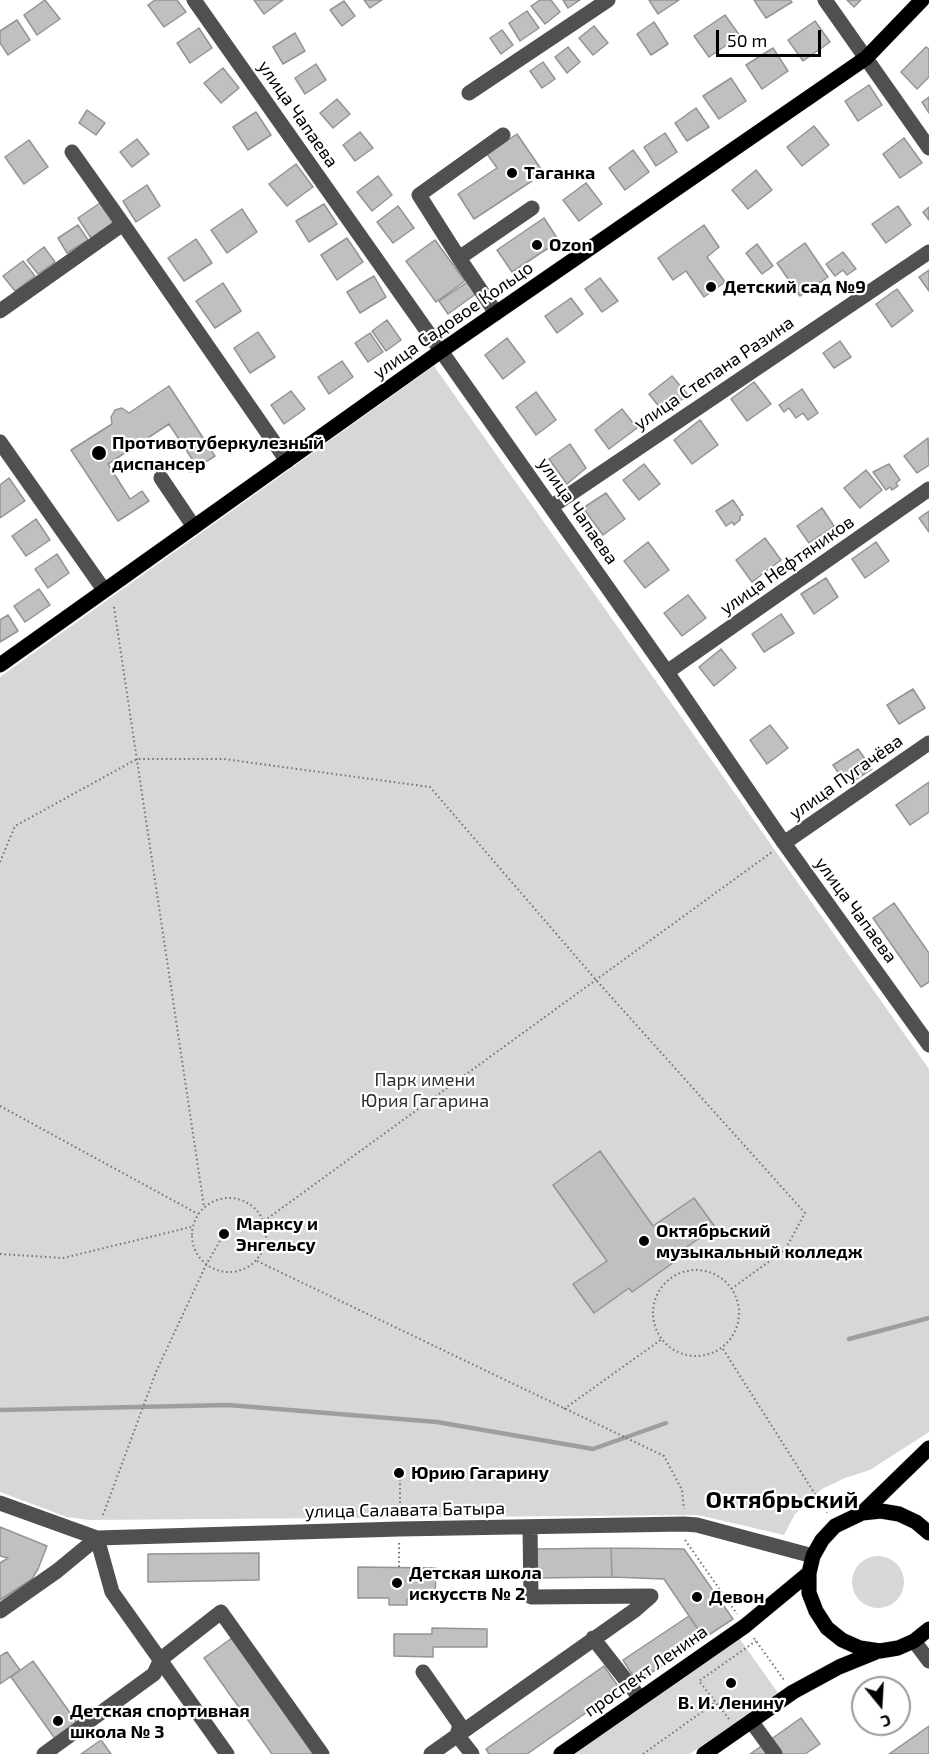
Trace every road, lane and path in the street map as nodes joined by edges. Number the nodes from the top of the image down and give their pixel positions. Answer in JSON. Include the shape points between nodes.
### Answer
{"nodes":[{"id":1,"x":195,"y":0,"type":"edge"},
{"id":2,"x":608,"y":0,"type":"edge"},
{"id":3,"x":825,"y":0,"type":"edge"},
{"id":4,"x":922,"y":0,"type":"edge"},
{"id":5,"x":866,"y":58,"type":"junction"},
{"id":6,"x":469,"y":93,"type":"dead end"},
{"id":7,"x":503,"y":135,"type":"dead end"},
{"id":8,"x":929,"y":147,"type":"edge"},
{"id":9,"x":72,"y":152,"type":"dead end"},
{"id":10,"x":532,"y":207,"type":"dead end"},
{"id":11,"x":123,"y":224,"type":"junction"},
{"id":12,"x":929,"y":252,"type":"edge"},
{"id":13,"x":459,"y":258,"type":"junction"},
{"id":14,"x":0,"y":311,"type":"edge"},
{"id":15,"x":496,"y":313,"type":"junction"},
{"id":16,"x":441,"y":351,"type":"junction"},
{"id":17,"x":0,"y":442,"type":"edge"},
{"id":18,"x":286,"y":461,"type":"junction"},
{"id":19,"x":160,"y":478,"type":"dead end"},
{"id":20,"x":929,"y":489,"type":"edge"},
{"id":21,"x":551,"y":507,"type":"junction"},
{"id":22,"x":194,"y":526,"type":"junction"},
{"id":23,"x":104,"y":590,"type":"junction"},
{"id":24,"x":114,"y":607,"type":"dead end"},
{"id":25,"x":0,"y":665,"type":"edge"},
{"id":26,"x":667,"y":672,"type":"junction"},
{"id":27,"x":929,"y":743,"type":"edge"},
{"id":28,"x":137,"y":759,"type":"junction"},
{"id":29,"x":784,"y":843,"type":"junction"},
{"id":30,"x":0,"y":862,"type":"edge"},
{"id":31,"x":596,"y":980,"type":"junction"},
{"id":32,"x":929,"y":1045,"type":"edge"},
{"id":33,"x":0,"y":1106,"type":"edge"},
{"id":34,"x":204,"y":1207,"type":"junction"},
{"id":35,"x":198,"y":1214,"type":"junction"},
{"id":36,"x":264,"y":1221,"type":"junction"},
{"id":37,"x":193,"y":1227,"type":"junction"},
{"id":38,"x":224,"y":1234,"type":"dead end"},
{"id":39,"x":0,"y":1254,"type":"edge"},
{"id":40,"x":257,"y":1261,"type":"junction"},
{"id":41,"x":206,"y":1265,"type":"junction"},
{"id":42,"x":731,"y":1289,"type":"junction"},
{"id":43,"x":662,"y":1339,"type":"junction"},
{"id":44,"x":722,"y":1348,"type":"junction"},
{"id":45,"x":564,"y":1409,"type":"junction"},
{"id":46,"x":929,"y":1448,"type":"edge"},
{"id":47,"x":400,"y":1476,"type":"dead end"},
{"id":48,"x":0,"y":1503,"type":"edge"},
{"id":49,"x":684,"y":1509,"type":"dead end"},
{"id":50,"x":400,"y":1512,"type":"dead end"},
{"id":51,"x":862,"y":1513,"type":"junction"},
{"id":52,"x":104,"y":1515,"type":"dead end"},
{"id":53,"x":835,"y":1526,"type":"junction"},
{"id":54,"x":530,"y":1527,"type":"junction"},
{"id":55,"x":929,"y":1533,"type":"edge"},
{"id":56,"x":97,"y":1538,"type":"junction"},
{"id":57,"x":399,"y":1543,"type":"dead end"},
{"id":58,"x":813,"y":1556,"type":"junction"},
{"id":59,"x":399,"y":1567,"type":"dead end"},
{"id":60,"x":809,"y":1573,"type":"junction"},
{"id":61,"x":0,"y":1611,"type":"edge"},
{"id":62,"x":929,"y":1629,"type":"edge"},
{"id":63,"x":593,"y":1638,"type":"junction"},
{"id":64,"x":756,"y":1641,"type":"dead end"},
{"id":65,"x":914,"y":1641,"type":"junction"},
{"id":66,"x":880,"y":1651,"type":"junction"},
{"id":67,"x":161,"y":1659,"type":"junction"},
{"id":68,"x":929,"y":1661,"type":"edge"},
{"id":69,"x":423,"y":1672,"type":"dead end"},
{"id":70,"x":640,"y":1698,"type":"junction"},
{"id":71,"x":716,"y":1702,"type":"junction"},
{"id":72,"x":730,"y":1720,"type":"dead end"},
{"id":73,"x":751,"y":1721,"type":"junction"},
{"id":74,"x":458,"y":1735,"type":"junction"},
{"id":75,"x":44,"y":1754,"type":"edge"},
{"id":76,"x":227,"y":1754,"type":"edge"},
{"id":77,"x":322,"y":1754,"type":"edge"},
{"id":78,"x":431,"y":1754,"type":"edge"},
{"id":79,"x":472,"y":1754,"type":"edge"},
{"id":80,"x":561,"y":1754,"type":"edge"},
{"id":81,"x":643,"y":1754,"type":"edge"},
{"id":82,"x":704,"y":1754,"type":"edge"},
{"id":83,"x":775,"y":1754,"type":"edge"}],
"edges":[{"from":1,"to":16,"type":"street","name":"улица Чапаева"},
{"from":2,"to":6,"type":"street"},
{"from":3,"to":5,"type":"street"},
{"from":4,"to":5,"type":"main road","name":"улица Садовое Кольцо"},
{"from":5,"to":8,"type":"street"},
{"from":5,"to":15,"type":"main road","name":"улица Садовое Кольцо"},
{"from":7,"to":13,"type":"street","via":[[419,195]]},
{"from":9,"to":11,"type":"street"},
{"from":10,"to":13,"type":"street"},
{"from":11,"to":14,"type":"street"},
{"from":11,"to":18,"type":"street"},
{"from":12,"to":21,"type":"street","name":"улица Степана Разина"},
{"from":13,"to":15,"type":"street"},
{"from":15,"to":16,"type":"main road","name":"улица Садовое Кольцо"},
{"from":16,"to":18,"type":"main road","name":"улица Садовое Кольцо"},
{"from":16,"to":21,"type":"street","name":"улица Чапаева"},
{"from":17,"to":23,"type":"street"},
{"from":18,"to":22,"type":"main road","name":"улица Садовое Кольцо"},
{"from":19,"to":22,"type":"street"},
{"from":20,"to":26,"type":"street","name":"улица Нефтяников"},
{"from":21,"to":26,"type":"street","name":"улица Чапаева"},
{"from":22,"to":23,"type":"main road","name":"улица Садовое Кольцо"},
{"from":23,"to":25,"type":"main road","name":"улица Садовое Кольцо"},
{"from":24,"to":28,"type":"path"},
{"from":26,"to":29,"type":"street","name":"улица Чапаева"},
{"from":27,"to":29,"type":"street","name":"улица Пугачёва"},
{"from":28,"to":30,"type":"path","via":[[15,826]]},
{"from":28,"to":31,"type":"path","via":[[224,759],[430,787]]},
{"from":28,"to":34,"type":"path"},
{"from":29,"to":31,"type":"path"},
{"from":29,"to":32,"type":"street","name":"улица Чапаева"},
{"from":31,"to":36,"type":"path"},
{"from":31,"to":42,"type":"path","via":[[805,1213],[785,1250]]},
{"from":33,"to":35,"type":"path"},
{"from":34,"to":35,"type":"path"},
{"from":34,"to":36,"type":"path","via":[[214,1201],[238,1198],[254,1207]]},
{"from":35,"to":37,"type":"path"},
{"from":36,"to":40,"type":"path","via":[[266,1242]]},
{"from":37,"to":39,"type":"path","via":[[63,1258]]},
{"from":37,"to":41,"type":"path","via":[[195,1250]]},
{"from":38,"to":41,"type":"path"},
{"from":40,"to":41,"type":"path","via":[[238,1272],[226,1273]]},
{"from":40,"to":45,"type":"path"},
{"from":41,"to":52,"type":"path","via":[[156,1372]]},
{"from":42,"to":43,"type":"path","via":[[716,1275],[702,1270],[674,1276],[663,1285],[653,1312]]},
{"from":42,"to":44,"type":"path","via":[[739,1310],[738,1324]]},
{"from":43,"to":44,"type":"path","via":[[684,1354],[697,1356]]},
{"from":43,"to":45,"type":"path"},
{"from":44,"to":53,"type":"path"},
{"from":45,"to":49,"type":"path","via":[[664,1456],[682,1490]]},
{"from":46,"to":51,"type":"main road"},
{"from":47,"to":50,"type":"path"},
{"from":48,"to":56,"type":"street","name":"улица Салавата Батыра"},
{"from":51,"to":53,"type":"main road"},
{"from":51,"to":55,"type":"main road","via":[[899,1514]]},
{"from":53,"to":58,"type":"main road"},
{"from":54,"to":56,"type":"street","name":"улица Салавата Батыра"},
{"from":54,"to":58,"type":"street","name":"улица Салавата Батыра","via":[[697,1525]]},
{"from":54,"to":63,"type":"street","via":[[531,1597],[651,1596]]},
{"from":56,"to":61,"type":"street"},
{"from":56,"to":67,"type":"street","via":[[112,1592]]},
{"from":57,"to":59,"type":"path"},
{"from":58,"to":60,"type":"main road"},
{"from":60,"to":66,"type":"main road","via":[[810,1593],[827,1628],[860,1648]]},
{"from":60,"to":70,"type":"main road","name":"проспект Ленина","via":[[745,1626]]},
{"from":62,"to":65,"type":"main road"},
{"from":63,"to":70,"type":"street"},
{"from":63,"to":74,"type":"street"},
{"from":64,"to":71,"type":"path","via":[[699,1681]]},
{"from":65,"to":66,"type":"main road"},
{"from":65,"to":68,"type":"street"},
{"from":66,"to":73,"type":"main road","via":[[839,1667]]},
{"from":67,"to":75,"type":"street","via":[[154,1674]]},
{"from":67,"to":76,"type":"street"},
{"from":67,"to":77,"type":"street","via":[[221,1612]]},
{"from":69,"to":74,"type":"street","via":[[460,1725]]},
{"from":70,"to":80,"type":"main road","name":"проспект Ленина"},
{"from":71,"to":72,"type":"path"},
{"from":71,"to":81,"type":"path"},
{"from":73,"to":82,"type":"main road"},
{"from":73,"to":83,"type":"street"},
{"from":74,"to":78,"type":"street"},
{"from":74,"to":79,"type":"street"}]}
